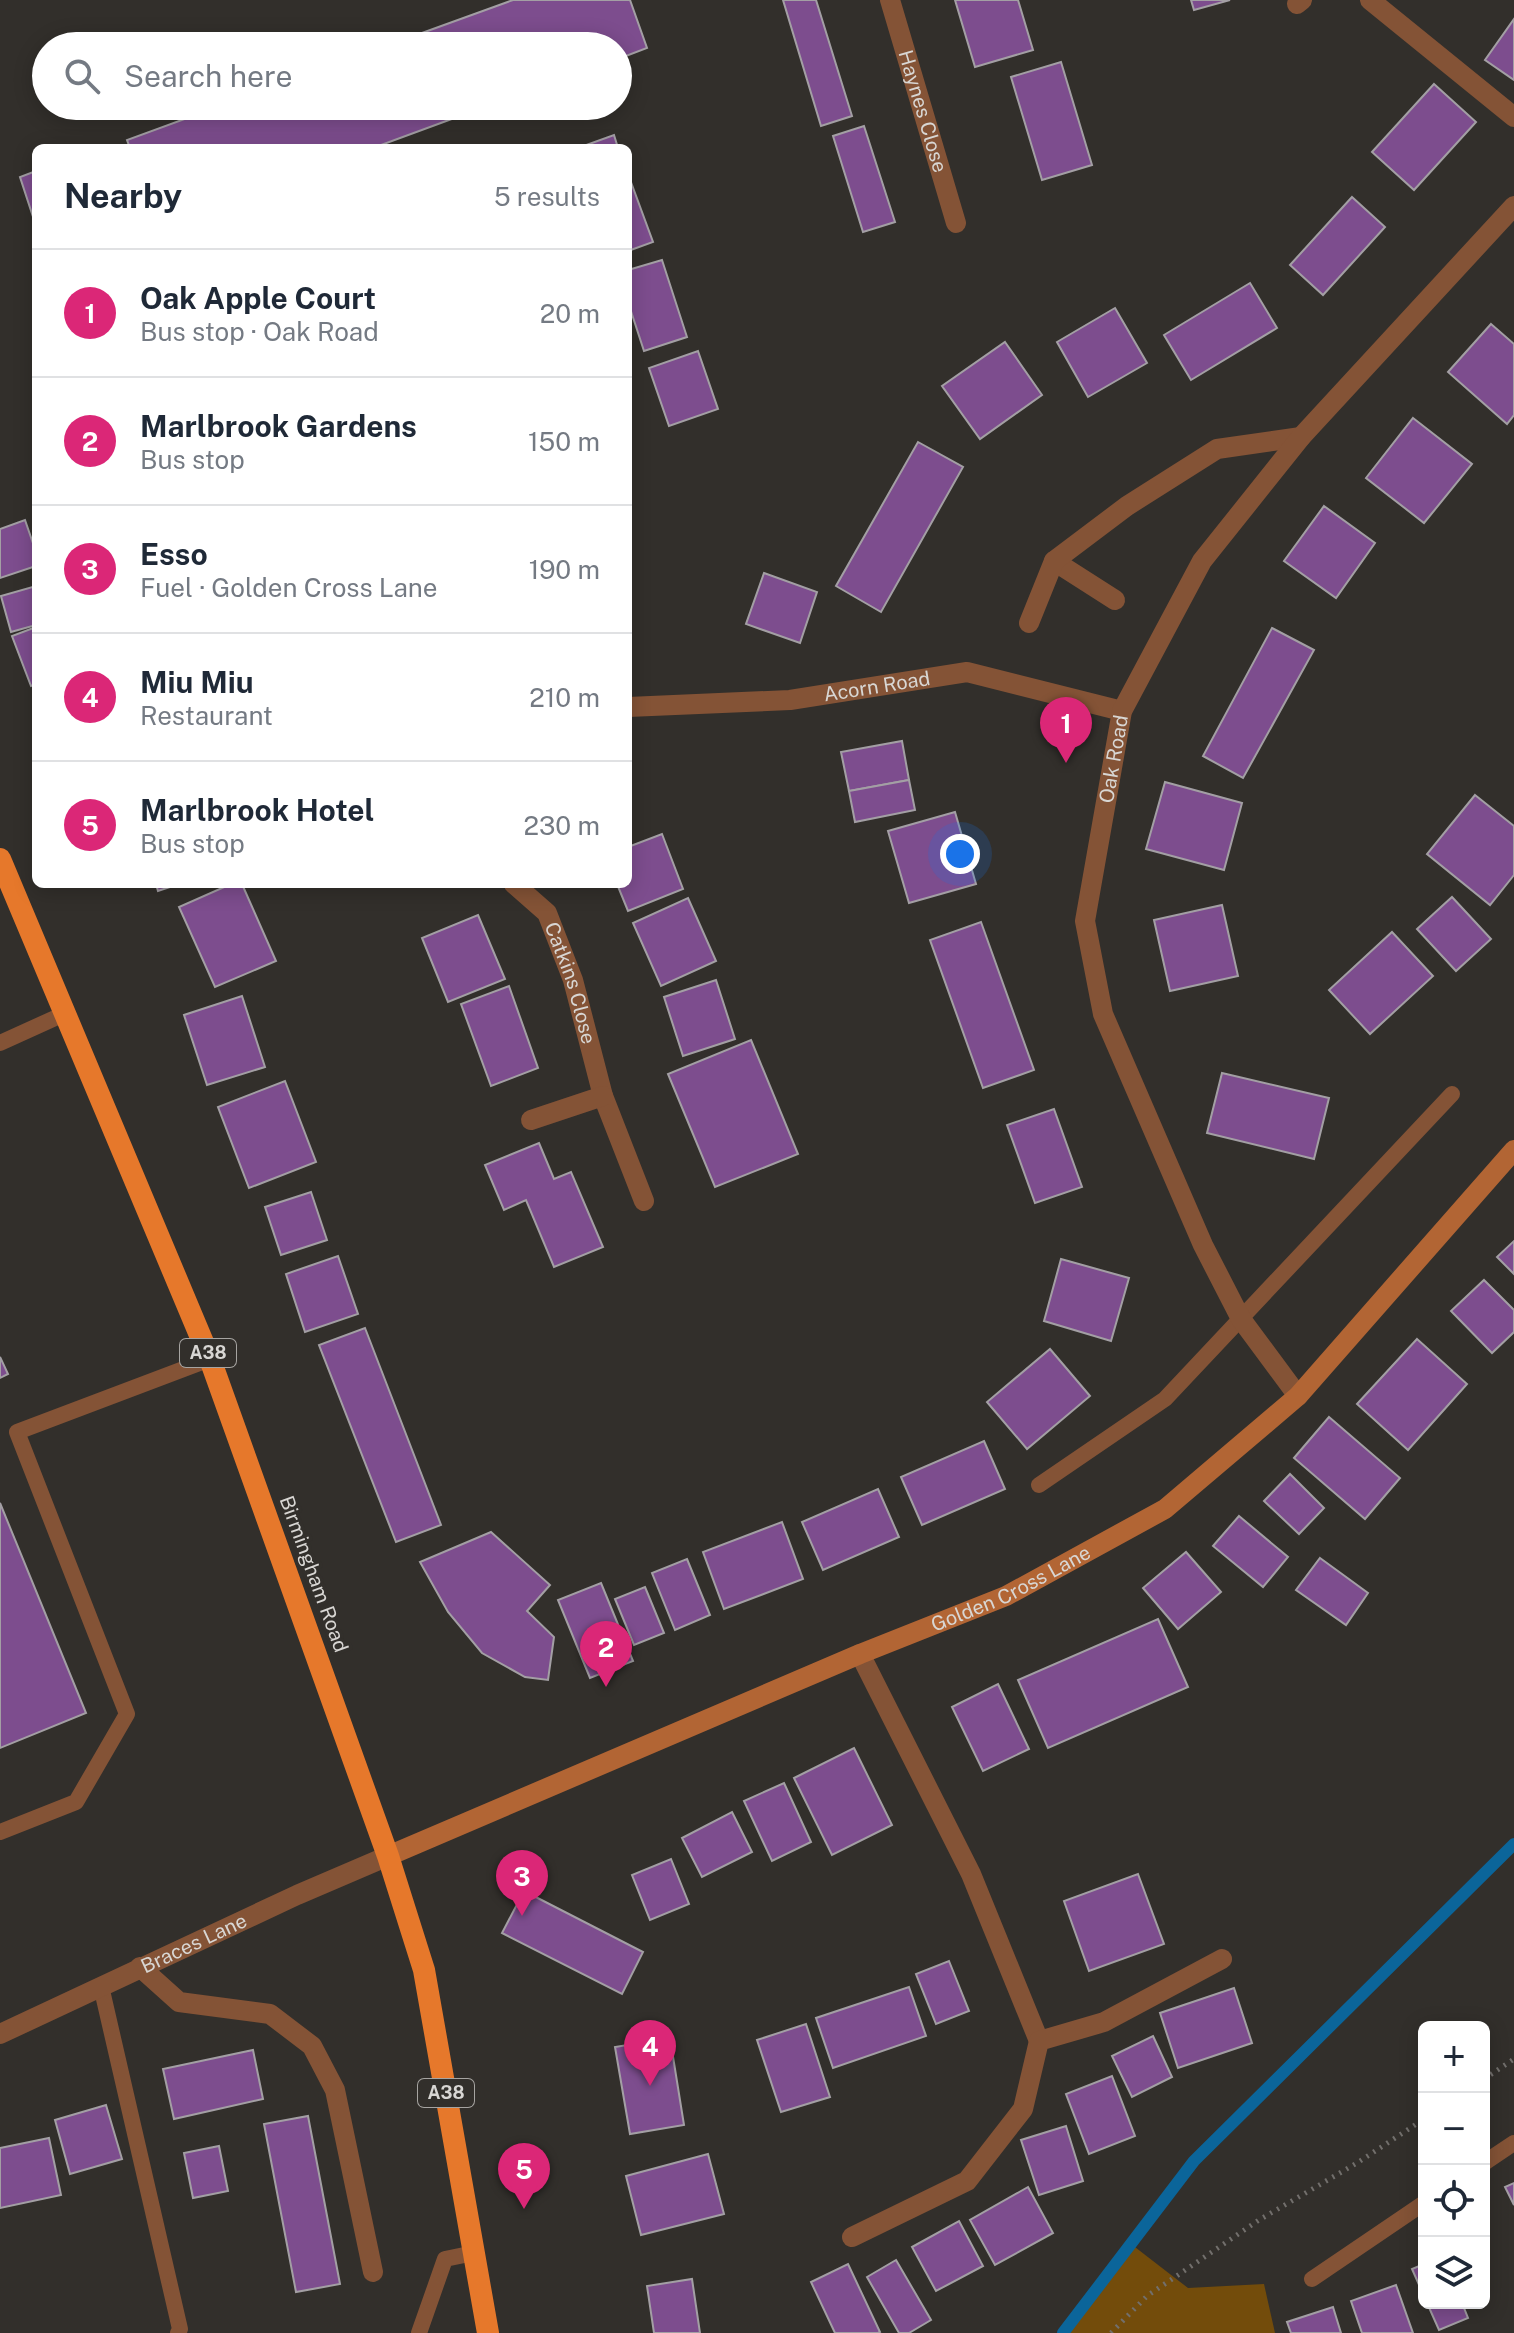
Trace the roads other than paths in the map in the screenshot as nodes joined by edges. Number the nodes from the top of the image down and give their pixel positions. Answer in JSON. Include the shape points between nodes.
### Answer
{"nodes":[{"id":1,"x":890,"y":0,"type":"edge"},
{"id":2,"x":1370,"y":0,"type":"edge"},
{"id":3,"x":1514,"y":117,"type":"edge"},
{"id":4,"x":1514,"y":206,"type":"edge"},
{"id":5,"x":956,"y":223,"type":"dead end"},
{"id":6,"x":1301,"y":437,"type":"junction"},
{"id":7,"x":1054,"y":561,"type":"junction"},
{"id":8,"x":1115,"y":600,"type":"dead end"},
{"id":9,"x":1029,"y":623,"type":"dead end"},
{"id":10,"x":632,"y":707,"type":"edge"},
{"id":11,"x":1122,"y":711,"type":"junction"},
{"id":12,"x":0,"y":859,"type":"edge"},
{"id":13,"x":519,"y":888,"type":"edge"},
{"id":14,"x":7,"y":896,"type":"edge"},
{"id":15,"x":64,"y":1014,"type":"junction"},
{"id":16,"x":0,"y":1043,"type":"edge"},
{"id":17,"x":1452,"y":1094,"type":"dead end"},
{"id":18,"x":603,"y":1096,"type":"junction"},
{"id":19,"x":531,"y":1120,"type":"dead end"},
{"id":20,"x":1514,"y":1150,"type":"edge"},
{"id":21,"x":644,"y":1201,"type":"dead end"},
{"id":22,"x":1241,"y":1319,"type":"junction"},
{"id":23,"x":210,"y":1359,"type":"junction"},
{"id":24,"x":1298,"y":1396,"type":"junction"},
{"id":25,"x":1039,"y":1485,"type":"dead end"},
{"id":26,"x":860,"y":1654,"type":"junction"},
{"id":27,"x":0,"y":1832,"type":"edge"},
{"id":28,"x":388,"y":1856,"type":"junction"},
{"id":29,"x":1222,"y":1959,"type":"dead end"},
{"id":30,"x":140,"y":1967,"type":"junction"},
{"id":31,"x":101,"y":1986,"type":"junction"},
{"id":32,"x":0,"y":2034,"type":"edge"},
{"id":33,"x":1039,"y":2041,"type":"junction"},
{"id":34,"x":1514,"y":2143,"type":"edge"},
{"id":35,"x":1490,"y":2159,"type":"edge"},
{"id":36,"x":1418,"y":2207,"type":"edge"},
{"id":37,"x":852,"y":2237,"type":"dead end"},
{"id":38,"x":474,"y":2253,"type":"junction"},
{"id":39,"x":373,"y":2272,"type":"dead end"},
{"id":40,"x":1312,"y":2279,"type":"dead end"},
{"id":41,"x":178,"y":2333,"type":"edge"},
{"id":42,"x":419,"y":2333,"type":"edge"},
{"id":43,"x":488,"y":2333,"type":"edge"}],
"edges":[{"from":1,"to":5,"type":"street","name":"Haynes Close"},
{"from":2,"to":3,"type":"street"},
{"from":4,"to":6,"type":"street","name":"Oak Road"},
{"from":6,"to":7,"type":"street","via":[[1217,449]]},
{"from":6,"to":11,"type":"street","name":"Oak Road","via":[[1202,561]]},
{"from":7,"to":8,"type":"street"},
{"from":7,"to":9,"type":"street"},
{"from":10,"to":11,"type":"street","name":"Acorn Road","via":[[790,700],[967,672]]},
{"from":11,"to":22,"type":"street","name":"Oak Road","via":[[1085,921],[1103,1014],[1203,1245]]},
{"from":12,"to":14,"type":"highway","name":"Birmingham Road","number":"A38"},
{"from":13,"to":18,"type":"street","name":"Catkins Close","via":[[547,913],[573,980]]},
{"from":14,"to":15,"type":"highway","name":"Birmingham Road","number":"A38"},
{"from":15,"to":16,"type":"lane"},
{"from":15,"to":23,"type":"highway","name":"Birmingham Road","number":"A38"},
{"from":17,"to":22,"type":"lane"},
{"from":18,"to":19,"type":"street"},
{"from":18,"to":21,"type":"street","name":"Catkins Close"},
{"from":20,"to":24,"type":"main road","name":"Golden Cross Lane"},
{"from":22,"to":24,"type":"street","name":"Oak Road"},
{"from":22,"to":25,"type":"lane","via":[[1165,1399]]},
{"from":23,"to":27,"type":"lane","via":[[17,1432],[127,1714],[76,1802]]},
{"from":23,"to":28,"type":"highway","name":"Birmingham Road","number":"A38"},
{"from":24,"to":26,"type":"main road","name":"Golden Cross Lane","via":[[1165,1509],[1006,1596]]},
{"from":26,"to":28,"type":"main road","name":"Golden Cross Lane"},
{"from":26,"to":33,"type":"street","via":[[971,1874]]},
{"from":28,"to":30,"type":"street","name":"Braces Lane"},
{"from":28,"to":38,"type":"highway","name":"Birmingham Road","number":"A38","via":[[424,1970]]},
{"from":29,"to":33,"type":"street","via":[[1104,2022]]},
{"from":30,"to":31,"type":"street","name":"Braces Lane"},
{"from":30,"to":39,"type":"street","via":[[179,2002],[270,2014],[312,2046],[335,2090]]},
{"from":31,"to":32,"type":"street","name":"Braces Lane"},
{"from":31,"to":41,"type":"lane"},
{"from":33,"to":37,"type":"street","via":[[1023,2109],[967,2181]]},
{"from":34,"to":35,"type":"lane"},
{"from":36,"to":40,"type":"lane"},
{"from":38,"to":42,"type":"lane","via":[[445,2259]]},
{"from":38,"to":43,"type":"highway","name":"Birmingham Road","number":"A38"}]}
